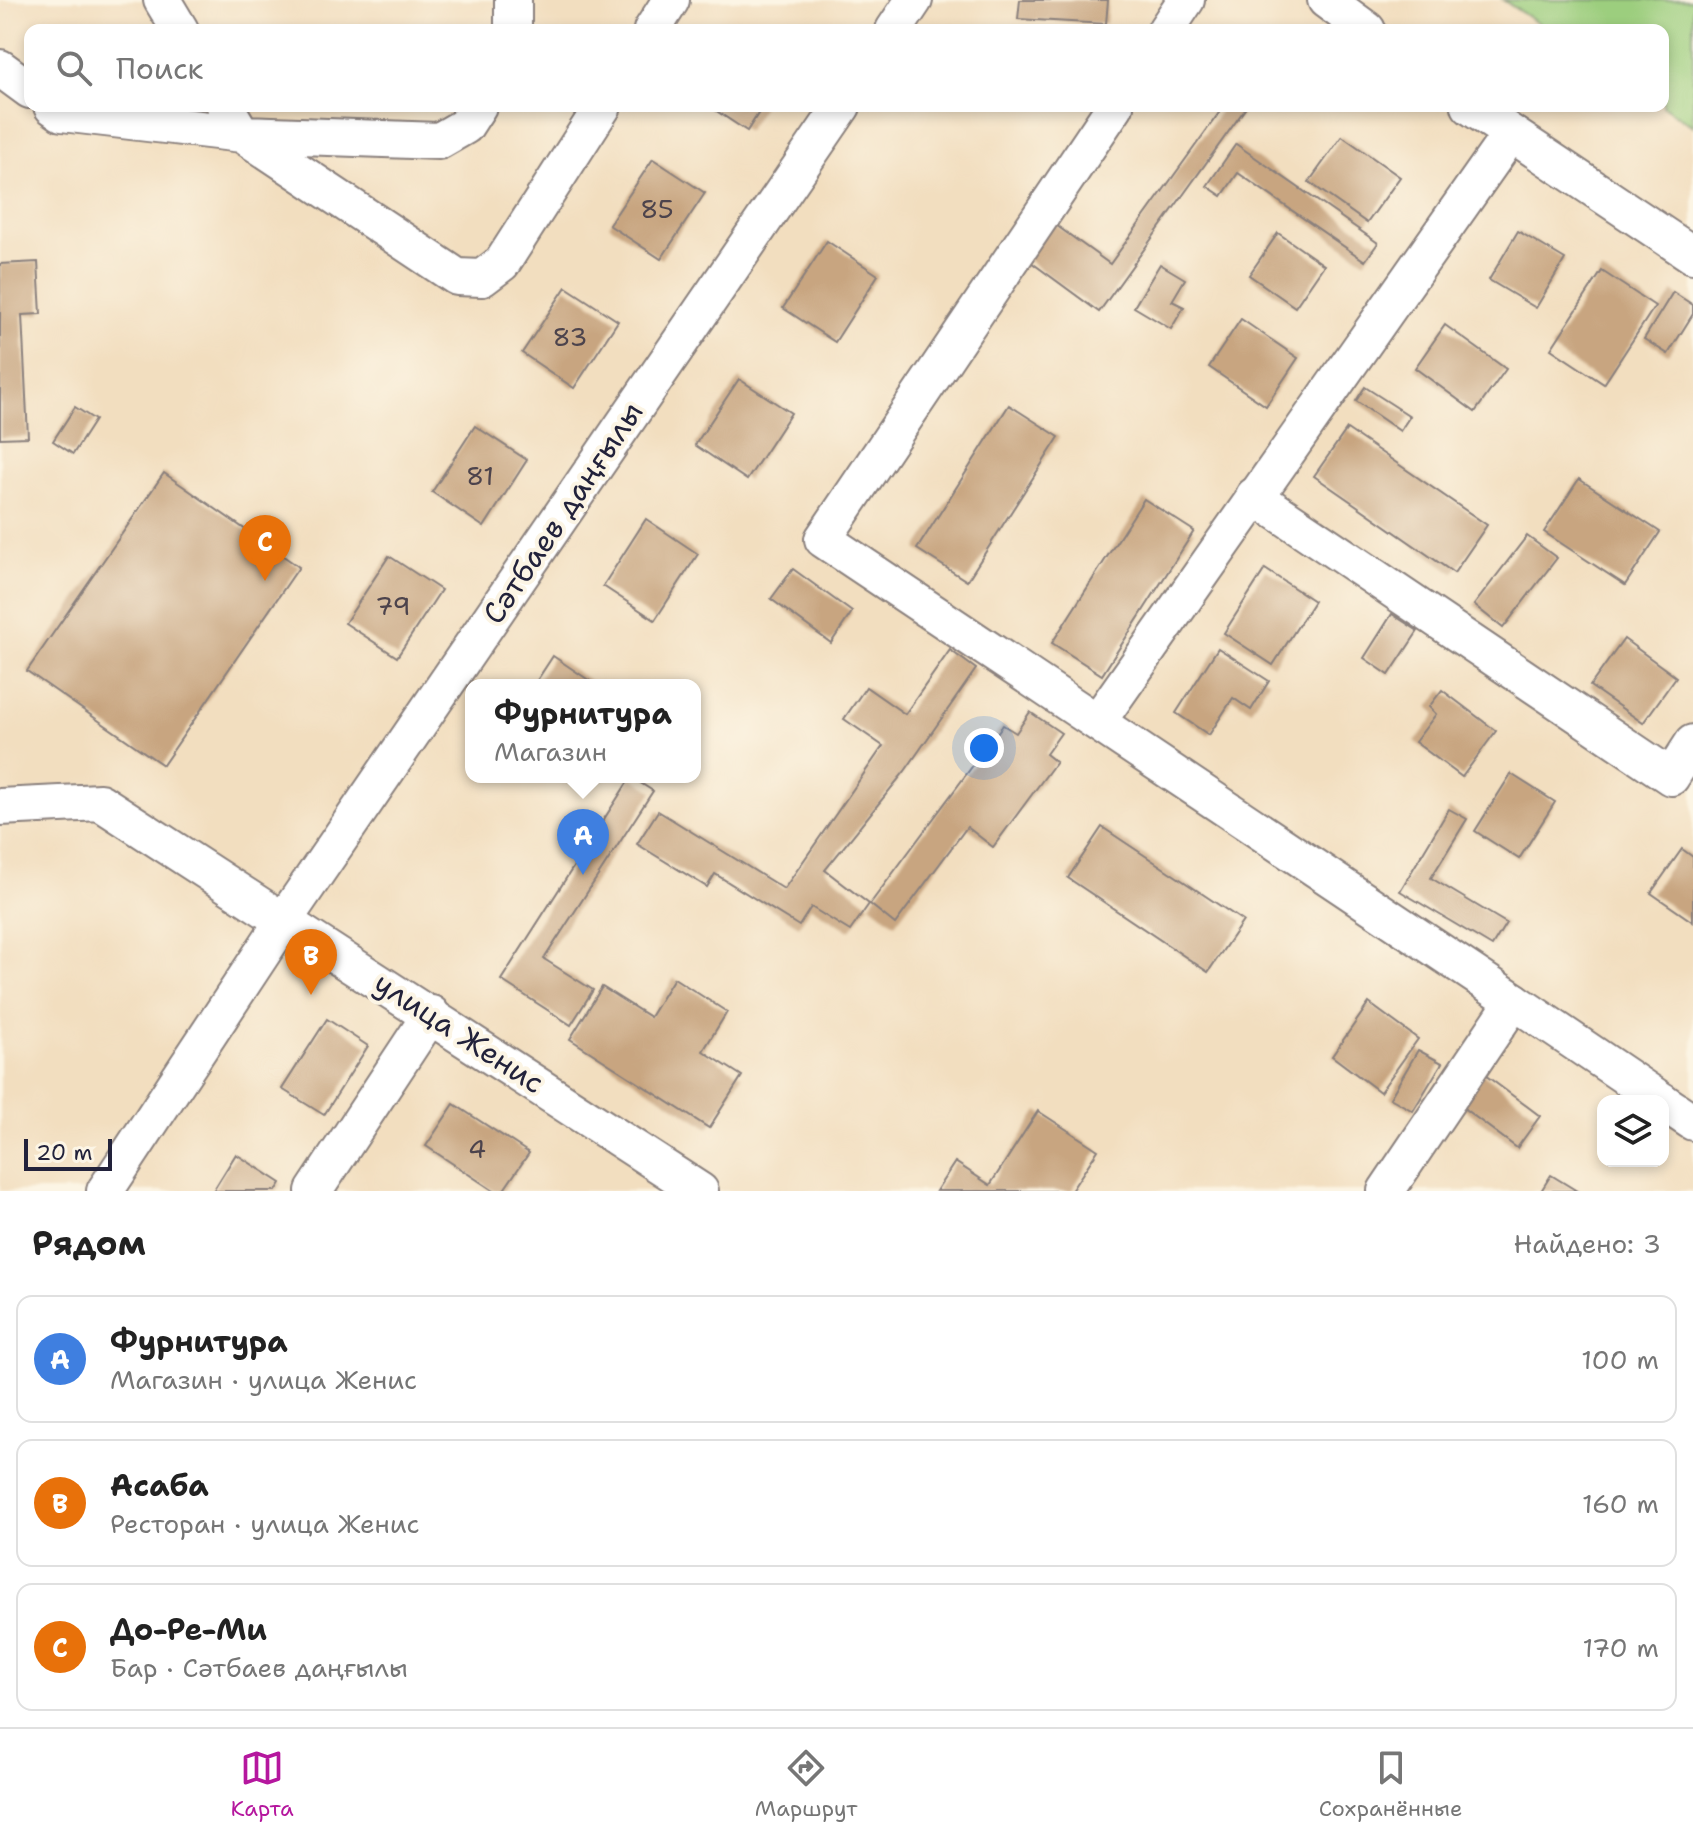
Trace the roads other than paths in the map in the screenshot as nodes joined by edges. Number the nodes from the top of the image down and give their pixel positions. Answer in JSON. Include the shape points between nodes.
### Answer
{"nodes":[{"id":1,"x":162,"y":0,"type":"edge"},
{"id":2,"x":513,"y":0,"type":"edge"},
{"id":3,"x":671,"y":0,"type":"edge"},
{"id":4,"x":914,"y":0,"type":"edge"},
{"id":5,"x":1186,"y":0,"type":"edge"},
{"id":6,"x":1326,"y":0,"type":"edge"},
{"id":7,"x":176,"y":24,"type":"edge"},
{"id":8,"x":513,"y":24,"type":"edge"},
{"id":9,"x":656,"y":24,"type":"edge"},
{"id":10,"x":898,"y":24,"type":"edge"},
{"id":11,"x":1170,"y":24,"type":"edge"},
{"id":12,"x":1359,"y":24,"type":"edge"},
{"id":13,"x":0,"y":68,"type":"edge"},
{"id":14,"x":24,"y":86,"type":"edge"},
{"id":15,"x":61,"y":112,"type":"edge"},
{"id":16,"x":474,"y":112,"type":"edge"},
{"id":17,"x":599,"y":112,"type":"edge"},
{"id":18,"x":838,"y":112,"type":"edge"},
{"id":19,"x":1111,"y":112,"type":"edge"},
{"id":20,"x":1478,"y":112,"type":"edge"},
{"id":21,"x":233,"y":120,"type":"edge"},
{"id":22,"x":1510,"y":135,"type":"junction"},
{"id":23,"x":1693,"y":255,"type":"edge"},
{"id":24,"x":1254,"y":496,"type":"junction"},
{"id":25,"x":1098,"y":721,"type":"junction"},
{"id":26,"x":1693,"y":743,"type":"edge"},
{"id":27,"x":0,"y":807,"type":"edge"},
{"id":28,"x":284,"y":920,"type":"junction"},
{"id":29,"x":1514,"y":1001,"type":"junction"},
{"id":30,"x":431,"y":1014,"type":"junction"},
{"id":31,"x":1653,"y":1095,"type":"edge"},
{"id":32,"x":1669,"y":1106,"type":"edge"},
{"id":33,"x":1693,"y":1122,"type":"edge"},
{"id":34,"x":105,"y":1191,"type":"edge"},
{"id":35,"x":314,"y":1191,"type":"edge"},
{"id":36,"x":700,"y":1191,"type":"edge"},
{"id":37,"x":1386,"y":1191,"type":"edge"}],
"edges":[{"from":1,"to":7,"type":"street"},
{"from":2,"to":8,"type":"street"},
{"from":3,"to":9,"type":"street"},
{"from":4,"to":10,"type":"street"},
{"from":5,"to":11,"type":"street"},
{"from":6,"to":12,"type":"street"},
{"from":13,"to":14,"type":"street"},
{"from":15,"to":21,"type":"street"},
{"from":16,"to":21,"type":"street","via":[[465,126],[439,141]]},
{"from":17,"to":21,"type":"street","via":[[502,263],[482,278],[457,277]]},
{"from":18,"to":28,"type":"street","name":"Сәтбаев даңғылы"},
{"from":19,"to":25,"type":"street","via":[[823,539]]},
{"from":20,"to":22,"type":"street"},
{"from":22,"to":23,"type":"street"},
{"from":22,"to":24,"type":"street"},
{"from":24,"to":25,"type":"street"},
{"from":24,"to":26,"type":"street","via":[[1671,777]]},
{"from":25,"to":29,"type":"street"},
{"from":27,"to":28,"type":"street","name":"улица Женис","via":[[100,802]]},
{"from":28,"to":30,"type":"street","name":"улица Женис"},
{"from":28,"to":34,"type":"street","name":"Сәтбаев даңғылы"},
{"from":29,"to":31,"type":"street"},
{"from":29,"to":37,"type":"street"},
{"from":30,"to":35,"type":"street"},
{"from":30,"to":36,"type":"street","name":"улица Женис"},
{"from":32,"to":33,"type":"street"}]}
